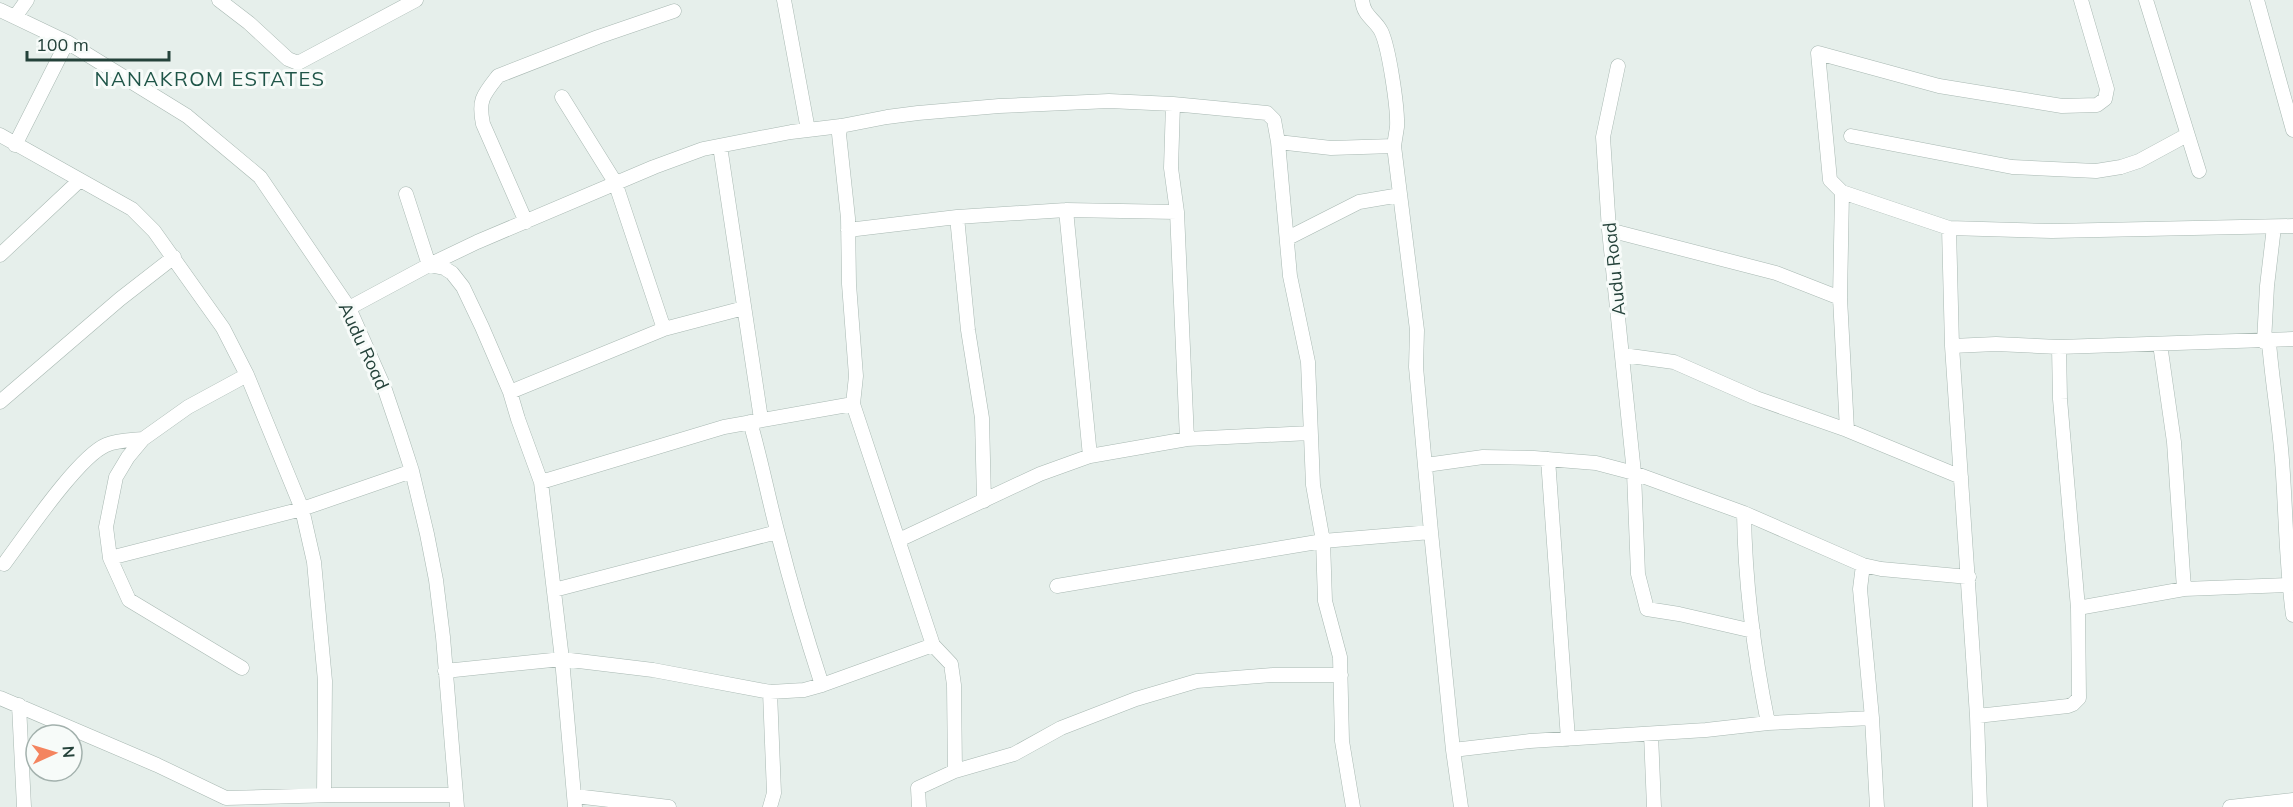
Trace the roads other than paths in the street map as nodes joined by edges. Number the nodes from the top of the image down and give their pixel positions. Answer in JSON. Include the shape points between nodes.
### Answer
{"nodes":[{"id":1,"x":27,"y":0,"type":"edge"},
{"id":2,"x":219,"y":0,"type":"edge"},
{"id":3,"x":416,"y":0,"type":"edge"},
{"id":4,"x":784,"y":0,"type":"edge"},
{"id":5,"x":1362,"y":0,"type":"edge"},
{"id":6,"x":2081,"y":0,"type":"edge"},
{"id":7,"x":2146,"y":0,"type":"edge"},
{"id":8,"x":2256,"y":0,"type":"edge"},
{"id":9,"x":0,"y":10,"type":"edge"},
{"id":10,"x":674,"y":11,"type":"dead end"},
{"id":11,"x":15,"y":17,"type":"junction"},
{"id":12,"x":67,"y":42,"type":"junction"},
{"id":13,"x":1618,"y":66,"type":"dead end"},
{"id":14,"x":562,"y":97,"type":"dead end"},
{"id":15,"x":1173,"y":104,"type":"junction"},
{"id":16,"x":841,"y":126,"type":"junction"},
{"id":17,"x":808,"y":130,"type":"junction"},
{"id":18,"x":2293,"y":130,"type":"edge"},
{"id":19,"x":0,"y":135,"type":"edge"},
{"id":20,"x":2187,"y":135,"type":"junction"},
{"id":21,"x":1851,"y":136,"type":"dead end"},
{"id":22,"x":1278,"y":142,"type":"junction"},
{"id":23,"x":15,"y":145,"type":"junction"},
{"id":24,"x":720,"y":146,"type":"junction"},
{"id":25,"x":1394,"y":146,"type":"junction"},
{"id":26,"x":2199,"y":171,"type":"dead end"},
{"id":27,"x":80,"y":180,"type":"junction"},
{"id":28,"x":615,"y":182,"type":"junction"},
{"id":29,"x":1842,"y":192,"type":"junction"},
{"id":30,"x":406,"y":195,"type":"dead end"},
{"id":31,"x":1400,"y":195,"type":"junction"},
{"id":32,"x":1066,"y":210,"type":"junction"},
{"id":33,"x":1177,"y":213,"type":"junction"},
{"id":34,"x":957,"y":217,"type":"junction"},
{"id":35,"x":526,"y":222,"type":"junction"},
{"id":36,"x":2293,"y":226,"type":"edge"},
{"id":37,"x":2274,"y":227,"type":"junction"},
{"id":38,"x":1949,"y":228,"type":"junction"},
{"id":39,"x":848,"y":230,"type":"junction"},
{"id":40,"x":1609,"y":230,"type":"junction"},
{"id":41,"x":1288,"y":238,"type":"junction"},
{"id":42,"x":0,"y":255,"type":"edge"},
{"id":43,"x":174,"y":257,"type":"junction"},
{"id":44,"x":429,"y":265,"type":"junction"},
{"id":45,"x":1840,"y":298,"type":"junction"},
{"id":46,"x":349,"y":308,"type":"junction"},
{"id":47,"x":744,"y":308,"type":"junction"},
{"id":48,"x":664,"y":329,"type":"junction"},
{"id":49,"x":2293,"y":339,"type":"edge"},
{"id":50,"x":2266,"y":342,"type":"junction"},
{"id":51,"x":2160,"y":344,"type":"junction"},
{"id":52,"x":1952,"y":346,"type":"junction"},
{"id":53,"x":2059,"y":347,"type":"junction"},
{"id":54,"x":1623,"y":355,"type":"junction"},
{"id":55,"x":247,"y":375,"type":"junction"},
{"id":56,"x":510,"y":392,"type":"junction"},
{"id":57,"x":0,"y":402,"type":"edge"},
{"id":58,"x":853,"y":404,"type":"junction"},
{"id":59,"x":756,"y":421,"type":"junction"},
{"id":60,"x":1847,"y":430,"type":"junction"},
{"id":61,"x":1310,"y":433,"type":"junction"},
{"id":62,"x":143,"y":439,"type":"junction"},
{"id":63,"x":1187,"y":439,"type":"junction"},
{"id":64,"x":1090,"y":456,"type":"junction"},
{"id":65,"x":1548,"y":459,"type":"junction"},
{"id":66,"x":1426,"y":465,"type":"junction"},
{"id":67,"x":412,"y":471,"type":"junction"},
{"id":68,"x":1634,"y":473,"type":"junction"},
{"id":69,"x":1961,"y":477,"type":"junction"},
{"id":70,"x":541,"y":482,"type":"junction"},
{"id":71,"x":2288,"y":484,"type":"edge"},
{"id":72,"x":984,"y":501,"type":"junction"},
{"id":73,"x":302,"y":509,"type":"junction"},
{"id":74,"x":1744,"y":513,"type":"junction"},
{"id":75,"x":777,"y":532,"type":"junction"},
{"id":76,"x":1431,"y":532,"type":"junction"},
{"id":77,"x":899,"y":540,"type":"junction"},
{"id":78,"x":1323,"y":541,"type":"junction"},
{"id":79,"x":110,"y":558,"type":"junction"},
{"id":80,"x":4,"y":564,"type":"dead end"},
{"id":81,"x":1863,"y":565,"type":"junction"},
{"id":82,"x":1969,"y":577,"type":"junction"},
{"id":83,"x":2289,"y":585,"type":"junction"},
{"id":84,"x":1057,"y":586,"type":"dead end"},
{"id":85,"x":554,"y":590,"type":"junction"},
{"id":86,"x":2184,"y":590,"type":"junction"},
{"id":87,"x":2078,"y":608,"type":"junction"},
{"id":88,"x":2293,"y":615,"type":"edge"},
{"id":89,"x":1753,"y":631,"type":"junction"},
{"id":90,"x":933,"y":645,"type":"junction"},
{"id":91,"x":562,"y":659,"type":"junction"},
{"id":92,"x":242,"y":668,"type":"dead end"},
{"id":93,"x":445,"y":671,"type":"junction"},
{"id":94,"x":1341,"y":675,"type":"junction"},
{"id":95,"x":822,"y":686,"type":"junction"},
{"id":96,"x":770,"y":692,"type":"junction"},
{"id":97,"x":0,"y":698,"type":"edge"},
{"id":98,"x":20,"y":705,"type":"junction"},
{"id":99,"x":1977,"y":716,"type":"junction"},
{"id":100,"x":1872,"y":718,"type":"junction"},
{"id":101,"x":1768,"y":723,"type":"junction"},
{"id":102,"x":1651,"y":734,"type":"junction"},
{"id":103,"x":1568,"y":739,"type":"junction"},
{"id":104,"x":1453,"y":750,"type":"junction"},
{"id":105,"x":955,"y":771,"type":"junction"},
{"id":106,"x":324,"y":795,"type":"junction"},
{"id":107,"x":2293,"y":800,"type":"edge"},
{"id":108,"x":456,"y":801,"type":"edge"},
{"id":109,"x":263,"y":802,"type":"edge"},
{"id":110,"x":575,"y":802,"type":"edge"},
{"id":111,"x":2275,"y":805,"type":"edge"},
{"id":112,"x":24,"y":807,"type":"edge"},
{"id":113,"x":669,"y":807,"type":"edge"},
{"id":114,"x":770,"y":807,"type":"edge"},
{"id":115,"x":919,"y":807,"type":"edge"},
{"id":116,"x":1353,"y":807,"type":"edge"},
{"id":117,"x":1461,"y":807,"type":"edge"},
{"id":118,"x":1654,"y":807,"type":"edge"},
{"id":119,"x":1876,"y":807,"type":"edge"},
{"id":120,"x":1980,"y":807,"type":"edge"},
{"id":121,"x":2230,"y":807,"type":"edge"}],
"edges":[{"from":1,"to":11,"type":"street"},
{"from":2,"to":3,"type":"street","via":[[288,59],[298,63]]},
{"from":4,"to":17,"type":"street"},
{"from":5,"to":25,"type":"street","via":[[1369,19],[1381,30],[1387,55],[1397,126]]},
{"from":6,"to":29,"type":"street","via":[[2107,89],[2105,99],[2097,105],[2062,106],[1939,87],[1818,53],[1830,180]]},
{"from":7,"to":20,"type":"street"},
{"from":8,"to":18,"type":"street"},
{"from":9,"to":11,"type":"street","name":"Audu Road"},
{"from":10,"to":35,"type":"street","via":[[498,76],[487,90],[480,108],[483,124]]},
{"from":11,"to":12,"type":"street","name":"Audu Road"},
{"from":12,"to":23,"type":"street"},
{"from":12,"to":46,"type":"street","name":"Audu Road","via":[[187,116],[260,177]]},
{"from":13,"to":40,"type":"street","name":"Audu Road","via":[[1603,137]]},
{"from":14,"to":28,"type":"street"},
{"from":15,"to":16,"type":"street","via":[[1109,101],[999,106],[887,117]]},
{"from":15,"to":22,"type":"street","via":[[1266,113],[1274,120]]},
{"from":15,"to":33,"type":"street","via":[[1171,168]]},
{"from":16,"to":17,"type":"street"},
{"from":16,"to":39,"type":"street"},
{"from":17,"to":24,"type":"street"},
{"from":19,"to":23,"type":"street"},
{"from":20,"to":21,"type":"street","via":[[2139,161],[2096,171],[2012,167]]},
{"from":20,"to":26,"type":"street"},
{"from":22,"to":25,"type":"street","via":[[1331,148]]},
{"from":22,"to":41,"type":"street"},
{"from":23,"to":27,"type":"street"},
{"from":24,"to":28,"type":"street"},
{"from":24,"to":47,"type":"street"},
{"from":25,"to":31,"type":"street"},
{"from":27,"to":42,"type":"street"},
{"from":27,"to":43,"type":"street","via":[[132,209]]},
{"from":28,"to":35,"type":"street"},
{"from":28,"to":48,"type":"street"},
{"from":29,"to":38,"type":"street"},
{"from":29,"to":45,"type":"street"},
{"from":30,"to":44,"type":"street"},
{"from":31,"to":41,"type":"street","via":[[1359,202]]},
{"from":31,"to":66,"type":"street","via":[[1417,330],[1416,367]]},
{"from":32,"to":33,"type":"street"},
{"from":32,"to":34,"type":"street"},
{"from":32,"to":64,"type":"street"},
{"from":33,"to":63,"type":"street"},
{"from":34,"to":39,"type":"street"},
{"from":34,"to":72,"type":"street","via":[[968,330],[982,418]]},
{"from":35,"to":44,"type":"street"},
{"from":36,"to":37,"type":"street"},
{"from":37,"to":38,"type":"street","via":[[2052,231]]},
{"from":37,"to":50,"type":"street"},
{"from":38,"to":52,"type":"street"},
{"from":39,"to":58,"type":"street","via":[[856,376]]},
{"from":40,"to":45,"type":"street","via":[[1776,273]]},
{"from":40,"to":54,"type":"street","name":"Audu Road"},
{"from":41,"to":61,"type":"street","via":[[1290,276],[1308,362]]},
{"from":43,"to":55,"type":"street","via":[[223,328]]},
{"from":43,"to":57,"type":"street"},
{"from":44,"to":46,"type":"street"},
{"from":44,"to":56,"type":"street","via":[[452,273],[463,287]]},
{"from":45,"to":60,"type":"street"},
{"from":46,"to":67,"type":"street","name":"Audu Road","via":[[384,387]]},
{"from":47,"to":48,"type":"street"},
{"from":47,"to":59,"type":"street"},
{"from":48,"to":56,"type":"street"},
{"from":49,"to":50,"type":"street"},
{"from":50,"to":51,"type":"street"},
{"from":50,"to":71,"type":"street"},
{"from":51,"to":53,"type":"street"},
{"from":51,"to":86,"type":"street","via":[[2174,442]]},
{"from":52,"to":53,"type":"street"},
{"from":52,"to":69,"type":"street"},
{"from":53,"to":87,"type":"street"},
{"from":54,"to":60,"type":"street","via":[[1674,362],[1756,398]]},
{"from":54,"to":68,"type":"street","name":"Audu Road"},
{"from":55,"to":62,"type":"street","via":[[188,406]]},
{"from":55,"to":73,"type":"street"},
{"from":56,"to":70,"type":"street"},
{"from":58,"to":59,"type":"street"},
{"from":58,"to":77,"type":"street"},
{"from":59,"to":70,"type":"street"},
{"from":59,"to":75,"type":"street"},
{"from":60,"to":69,"type":"street"},
{"from":61,"to":63,"type":"street"},
{"from":61,"to":78,"type":"street","via":[[1313,485]]},
{"from":62,"to":79,"type":"street","via":[[116,477],[106,526]]},
{"from":62,"to":80,"type":"street","via":[[115,442],[94,452]]},
{"from":63,"to":64,"type":"street"},
{"from":64,"to":72,"type":"street"},
{"from":65,"to":66,"type":"street","via":[[1483,457]]},
{"from":65,"to":68,"type":"street","via":[[1596,463]]},
{"from":65,"to":103,"type":"street"},
{"from":66,"to":76,"type":"street"},
{"from":67,"to":73,"type":"street"},
{"from":67,"to":93,"type":"street","name":"Audu Road","via":[[436,580]]},
{"from":68,"to":74,"type":"street"},
{"from":68,"to":89,"type":"street","name":"Audu Road","via":[[1638,574],[1647,609]]},
{"from":69,"to":82,"type":"street"},
{"from":70,"to":85,"type":"street"},
{"from":71,"to":83,"type":"street"},
{"from":72,"to":77,"type":"street"},
{"from":73,"to":79,"type":"street"},
{"from":73,"to":106,"type":"street","via":[[314,562],[325,681]]},
{"from":74,"to":81,"type":"street"},
{"from":74,"to":89,"type":"street"},
{"from":75,"to":85,"type":"street"},
{"from":75,"to":95,"type":"street"},
{"from":76,"to":78,"type":"street"},
{"from":76,"to":104,"type":"street"},
{"from":77,"to":90,"type":"street"},
{"from":78,"to":84,"type":"street"},
{"from":78,"to":94,"type":"street","via":[[1325,601]]},
{"from":79,"to":92,"type":"street","via":[[129,600]]},
{"from":81,"to":82,"type":"street"},
{"from":81,"to":100,"type":"street","via":[[1860,589]]},
{"from":82,"to":99,"type":"street"},
{"from":83,"to":86,"type":"street"},
{"from":83,"to":88,"type":"street"},
{"from":85,"to":91,"type":"street"},
{"from":86,"to":87,"type":"street"},
{"from":87,"to":99,"type":"street","via":[[2077,701],[2068,706]]},
{"from":89,"to":101,"type":"street"},
{"from":90,"to":95,"type":"street"},
{"from":90,"to":105,"type":"street","via":[[951,664]]},
{"from":91,"to":93,"type":"street"},
{"from":91,"to":96,"type":"street","via":[[653,670]]},
{"from":91,"to":110,"type":"street"},
{"from":93,"to":108,"type":"street","name":"Audu Road"},
{"from":94,"to":105,"type":"street","via":[[1197,681],[1136,699],[1061,728],[1014,753]]},
{"from":94,"to":116,"type":"street","via":[[1342,741]]},
{"from":95,"to":96,"type":"street"},
{"from":96,"to":114,"type":"street","via":[[774,793]]},
{"from":97,"to":98,"type":"street"},
{"from":98,"to":109,"type":"street","via":[[226,798]]},
{"from":98,"to":112,"type":"street"},
{"from":99,"to":120,"type":"street"},
{"from":100,"to":101,"type":"street"},
{"from":100,"to":119,"type":"street"},
{"from":101,"to":102,"type":"street"},
{"from":102,"to":103,"type":"street"},
{"from":102,"to":118,"type":"street"},
{"from":103,"to":104,"type":"street"},
{"from":104,"to":117,"type":"street"},
{"from":105,"to":115,"type":"street","via":[[918,788]]},
{"from":106,"to":108,"type":"street"},
{"from":106,"to":109,"type":"street"},
{"from":107,"to":111,"type":"street"},
{"from":110,"to":113,"type":"street"},
{"from":111,"to":121,"type":"street"}]}
